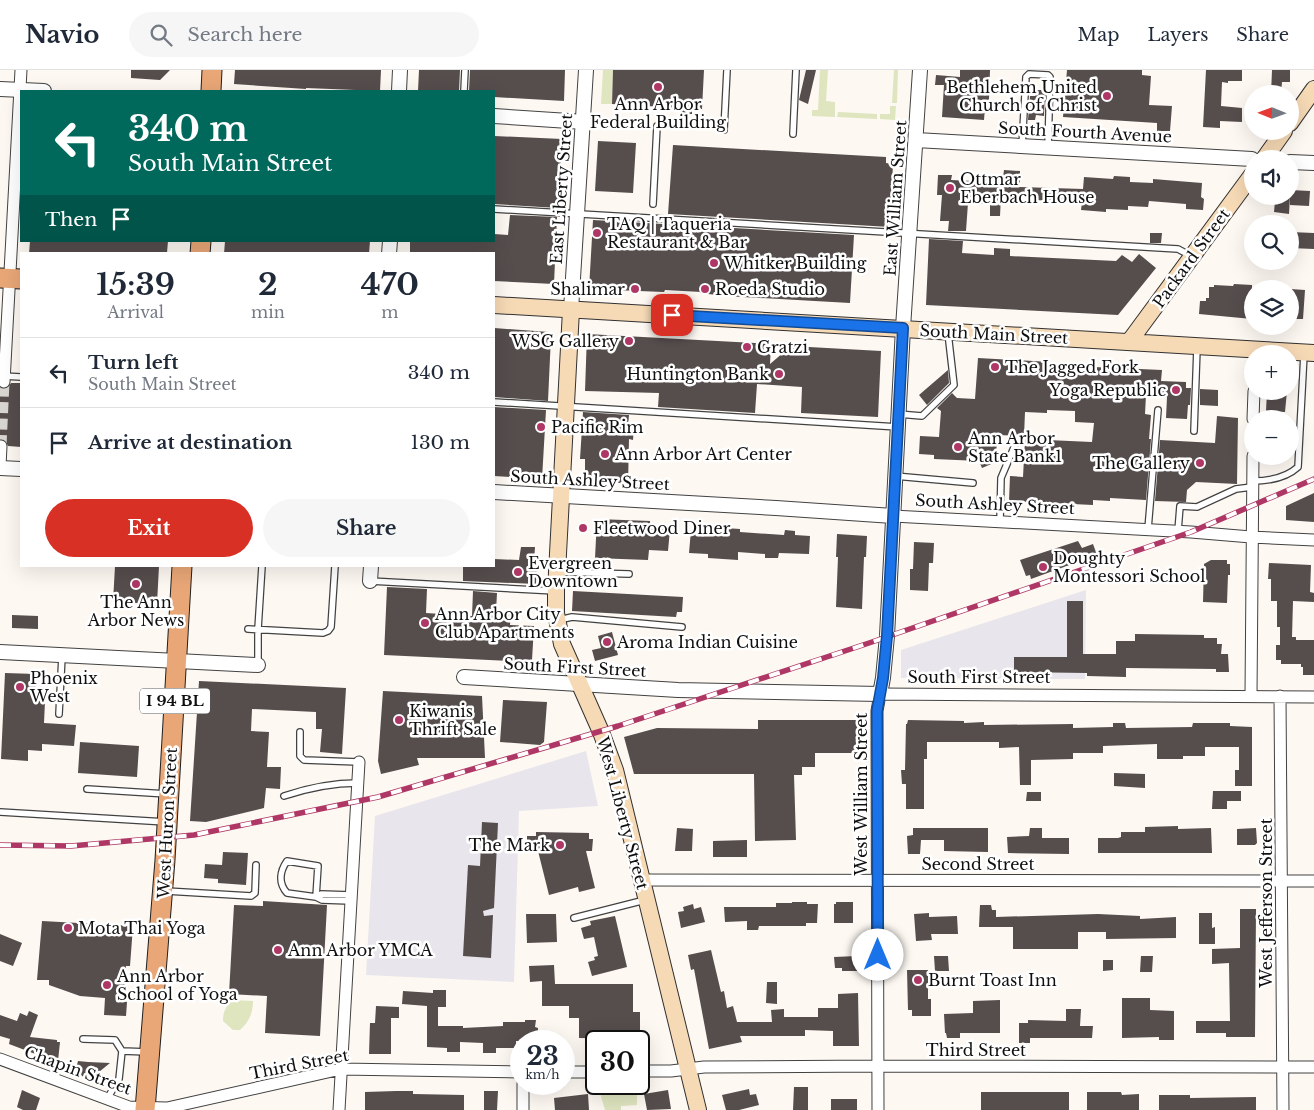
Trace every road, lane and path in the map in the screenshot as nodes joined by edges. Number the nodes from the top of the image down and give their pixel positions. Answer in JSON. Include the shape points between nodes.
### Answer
{"nodes":[{"id":1,"x":21,"y":70,"type":"edge"},
{"id":2,"x":212,"y":70,"type":"edge"},
{"id":3,"x":400,"y":70,"type":"edge"},
{"id":4,"x":465,"y":70,"type":"edge"},
{"id":5,"x":586,"y":70,"type":"edge"},
{"id":6,"x":727,"y":70,"type":"edge"},
{"id":7,"x":796,"y":70,"type":"edge"},
{"id":8,"x":920,"y":70,"type":"edge"},
{"id":9,"x":0,"y":89,"type":"edge"},
{"id":10,"x":1314,"y":89,"type":"edge"},
{"id":11,"x":20,"y":90,"type":"junction"},
{"id":12,"x":210,"y":90,"type":"edge"},
{"id":13,"x":399,"y":90,"type":"edge"},
{"id":14,"x":464,"y":90,"type":"edge"},
{"id":15,"x":1299,"y":110,"type":"edge"},
{"id":16,"x":495,"y":116,"type":"edge"},
{"id":17,"x":584,"y":122,"type":"junction"},
{"id":18,"x":657,"y":126,"type":"dead end"},
{"id":19,"x":724,"y":130,"type":"dead end"},
{"id":20,"x":793,"y":134,"type":"dead end"},
{"id":21,"x":916,"y":140,"type":"junction"},
{"id":22,"x":1022,"y":146,"type":"junction"},
{"id":23,"x":1048,"y":148,"type":"junction"},
{"id":24,"x":1244,"y":160,"type":"edge"},
{"id":25,"x":1299,"y":162,"type":"edge"},
{"id":26,"x":1314,"y":163,"type":"edge"},
{"id":27,"x":1244,"y":186,"type":"edge"},
{"id":28,"x":653,"y":204,"type":"dead end"},
{"id":29,"x":495,"y":209,"type":"edge"},
{"id":30,"x":577,"y":213,"type":"junction"},
{"id":31,"x":910,"y":232,"type":"junction"},
{"id":32,"x":1192,"y":257,"type":"junction"},
{"id":33,"x":10,"y":278,"type":"edge"},
{"id":34,"x":495,"y":305,"type":"edge"},
{"id":35,"x":571,"y":310,"type":"junction"},
{"id":36,"x":903,"y":328,"type":"junction"},
{"id":37,"x":948,"y":331,"type":"junction"},
{"id":38,"x":1130,"y":342,"type":"junction"},
{"id":39,"x":1197,"y":346,"type":"junction"},
{"id":40,"x":1244,"y":351,"type":"edge"},
{"id":41,"x":1309,"y":352,"type":"edge"},
{"id":42,"x":20,"y":377,"type":"edge"},
{"id":43,"x":3,"y":378,"type":"edge"},
{"id":44,"x":495,"y":402,"type":"edge"},
{"id":45,"x":566,"y":406,"type":"junction"},
{"id":46,"x":1158,"y":410,"type":"dead end"},
{"id":47,"x":898,"y":421,"type":"junction"},
{"id":48,"x":1194,"y":431,"type":"dead end"},
{"id":49,"x":1015,"y":444,"type":"dead end"},
{"id":50,"x":1,"y":446,"type":"edge"},
{"id":51,"x":1253,"y":465,"type":"edge"},
{"id":52,"x":0,"y":467,"type":"edge"},
{"id":53,"x":20,"y":469,"type":"edge"},
{"id":54,"x":895,"y":476,"type":"junction"},
{"id":55,"x":973,"y":483,"type":"dead end"},
{"id":56,"x":1252,"y":484,"type":"junction"},
{"id":57,"x":495,"y":492,"type":"edge"},
{"id":58,"x":561,"y":495,"type":"junction"},
{"id":59,"x":893,"y":516,"type":"junction"},
{"id":60,"x":1000,"y":522,"type":"junction"},
{"id":61,"x":1148,"y":529,"type":"junction"},
{"id":62,"x":1178,"y":531,"type":"junction"},
{"id":63,"x":1251,"y":537,"type":"junction"},
{"id":64,"x":1314,"y":540,"type":"edge"},
{"id":65,"x":182,"y":567,"type":"edge"},
{"id":66,"x":262,"y":567,"type":"edge"},
{"id":67,"x":335,"y":567,"type":"edge"},
{"id":68,"x":371,"y":567,"type":"edge"},
{"id":69,"x":557,"y":572,"type":"junction"},
{"id":70,"x":630,"y":574,"type":"dead end"},
{"id":71,"x":370,"y":581,"type":"joint"},
{"id":72,"x":556,"y":591,"type":"junction"},
{"id":73,"x":557,"y":620,"type":"junction"},
{"id":74,"x":682,"y":627,"type":"dead end"},
{"id":75,"x":248,"y":629,"type":"dead end"},
{"id":76,"x":258,"y":629,"type":"junction"},
{"id":77,"x":0,"y":652,"type":"edge"},
{"id":78,"x":62,"y":656,"type":"junction"},
{"id":79,"x":177,"y":661,"type":"junction"},
{"id":80,"x":258,"y":665,"type":"joint"},
{"id":81,"x":464,"y":678,"type":"dead end"},
{"id":82,"x":580,"y":686,"type":"junction"},
{"id":83,"x":880,"y":694,"type":"junction"},
{"id":84,"x":1251,"y":696,"type":"junction"},
{"id":85,"x":1280,"y":696,"type":"junction"},
{"id":86,"x":1314,"y":697,"type":"edge"},
{"id":87,"x":59,"y":714,"type":"dead end"},
{"id":88,"x":300,"y":732,"type":"dead end"},
{"id":89,"x":359,"y":762,"type":"joint"},
{"id":90,"x":358,"y":783,"type":"junction"},
{"id":91,"x":87,"y":789,"type":"dead end"},
{"id":92,"x":169,"y":794,"type":"junction"},
{"id":93,"x":284,"y":796,"type":"dead end"},
{"id":94,"x":0,"y":812,"type":"edge"},
{"id":95,"x":168,"y":822,"type":"junction"},
{"id":96,"x":256,"y":865,"type":"dead end"},
{"id":97,"x":642,"y":880,"type":"junction"},
{"id":98,"x":878,"y":880,"type":"junction"},
{"id":99,"x":1282,"y":881,"type":"junction"},
{"id":100,"x":1314,"y":881,"type":"edge"},
{"id":101,"x":163,"y":891,"type":"junction"},
{"id":102,"x":316,"y":896,"type":"junction"},
{"id":103,"x":351,"y":898,"type":"junction"},
{"id":104,"x":647,"y":900,"type":"junction"},
{"id":105,"x":574,"y":918,"type":"dead end"},
{"id":106,"x":84,"y":1038,"type":"dead end"},
{"id":107,"x":122,"y":1051,"type":"junction"},
{"id":108,"x":150,"y":1052,"type":"junction"},
{"id":109,"x":0,"y":1059,"type":"edge"},
{"id":110,"x":878,"y":1066,"type":"junction"},
{"id":111,"x":1283,"y":1067,"type":"junction"},
{"id":112,"x":1314,"y":1067,"type":"edge"},
{"id":113,"x":341,"y":1069,"type":"junction"},
{"id":114,"x":687,"y":1069,"type":"junction"},
{"id":115,"x":650,"y":1071,"type":"edge"},
{"id":116,"x":510,"y":1072,"type":"edge"},
{"id":117,"x":523,"y":1095,"type":"edge"},
{"id":118,"x":106,"y":1098,"type":"junction"},
{"id":119,"x":145,"y":1109,"type":"edge"},
{"id":120,"x":339,"y":1110,"type":"edge"},
{"id":121,"x":523,"y":1110,"type":"edge"},
{"id":122,"x":698,"y":1110,"type":"edge"},
{"id":123,"x":878,"y":1110,"type":"edge"},
{"id":124,"x":1283,"y":1110,"type":"edge"}],
"edges":[{"from":1,"to":11,"type":"street"},
{"from":2,"to":12,"type":"main road"},
{"from":3,"to":13,"type":"street"},
{"from":4,"to":14,"type":"lane"},
{"from":5,"to":17,"type":"street","name":"East Liberty Street"},
{"from":6,"to":19,"type":"lane"},
{"from":7,"to":20,"type":"lane"},
{"from":8,"to":21,"type":"street","name":"East William Street"},
{"from":9,"to":11,"type":"street"},
{"from":10,"to":15,"type":"main road"},
{"from":11,"to":33,"type":"street"},
{"from":16,"to":17,"type":"street"},
{"from":17,"to":30,"type":"street","name":"East Liberty Street"},
{"from":18,"to":28,"type":"lane"},
{"from":21,"to":22,"type":"street","name":"South Fourth Avenue"},
{"from":21,"to":31,"type":"street","name":"East William Street"},
{"from":22,"to":23,"type":"street","name":"South Fourth Avenue"},
{"from":22,"to":23,"type":"lane","via":[[1026,77],[1028,74],[1048,75]]},
{"from":23,"to":24,"type":"street","name":"South Fourth Avenue"},
{"from":25,"to":26,"type":"street"},
{"from":27,"to":32,"type":"main road","name":"Packard Street"},
{"from":29,"to":30,"type":"lane"},
{"from":30,"to":31,"type":"lane"},
{"from":30,"to":35,"type":"street","name":"East Liberty Street"},
{"from":31,"to":32,"type":"lane","via":[[1178,249]]},
{"from":31,"to":36,"type":"street","name":"East William Street"},
{"from":32,"to":38,"type":"main road","name":"Packard Street"},
{"from":33,"to":43,"type":"street"},
{"from":34,"to":35,"type":"main road","name":"South Main Street"},
{"from":35,"to":36,"type":"main road","name":"South Main Street"},
{"from":35,"to":45,"type":"main road","name":"West Liberty Street"},
{"from":36,"to":37,"type":"main road","name":"South Main Street"},
{"from":36,"to":47,"type":"street","name":"West William Street"},
{"from":37,"to":38,"type":"main road","name":"South Main Street"},
{"from":37,"to":47,"type":"lane","via":[[954,385],[922,416]]},
{"from":38,"to":39,"type":"main road","name":"South Main Street"},
{"from":39,"to":40,"type":"main road","name":"South Main Street"},
{"from":39,"to":48,"type":"lane"},
{"from":41,"to":56,"type":"lane","via":[[1302,372],[1298,467],[1269,481]]},
{"from":42,"to":43,"type":"lane"},
{"from":44,"to":45,"type":"lane"},
{"from":45,"to":47,"type":"lane"},
{"from":45,"to":58,"type":"main road","name":"West Liberty Street"},
{"from":46,"to":61,"type":"lane"},
{"from":47,"to":54,"type":"street","name":"West William Street"},
{"from":49,"to":60,"type":"lane","via":[[1001,478]]},
{"from":50,"to":52,"type":"street"},
{"from":51,"to":56,"type":"street"},
{"from":52,"to":53,"type":"street"},
{"from":54,"to":55,"type":"lane"},
{"from":54,"to":59,"type":"street","name":"West William Street"},
{"from":56,"to":62,"type":"lane","via":[[1197,507],[1180,504]]},
{"from":56,"to":63,"type":"street"},
{"from":57,"to":58,"type":"street","name":"South Ashley Street"},
{"from":58,"to":59,"type":"street","name":"South Ashley Street"},
{"from":58,"to":69,"type":"main road","name":"West Liberty Street"},
{"from":59,"to":60,"type":"street","name":"South Ashley Street"},
{"from":59,"to":83,"type":"street","name":"West William Street","via":[[887,636]]},
{"from":60,"to":61,"type":"street","name":"South Ashley Street"},
{"from":61,"to":62,"type":"street","name":"South Ashley Street"},
{"from":62,"to":63,"type":"street","name":"South Ashley Street"},
{"from":63,"to":64,"type":"street","name":"South Ashley Street"},
{"from":63,"to":84,"type":"street"},
{"from":65,"to":79,"type":"main road","name":"West Huron Street","number":"I 94 BL"},
{"from":66,"to":76,"type":"lane"},
{"from":67,"to":76,"type":"lane","via":[[331,627],[328,631]]},
{"from":68,"to":71,"type":"street"},
{"from":69,"to":70,"type":"lane"},
{"from":69,"to":72,"type":"main road","name":"West Liberty Street"},
{"from":71,"to":72,"type":"lane"},
{"from":72,"to":73,"type":"main road","name":"West Liberty Street"},
{"from":73,"to":74,"type":"lane","via":[[572,617]]},
{"from":73,"to":82,"type":"main road","name":"West Liberty Street","via":[[562,644]]},
{"from":75,"to":76,"type":"lane"},
{"from":76,"to":80,"type":"lane"},
{"from":77,"to":78,"type":"street"},
{"from":78,"to":79,"type":"street"},
{"from":78,"to":87,"type":"lane"},
{"from":79,"to":80,"type":"street"},
{"from":79,"to":92,"type":"main road","name":"West Huron Street","number":"I 94 BL"},
{"from":81,"to":82,"type":"street","name":"South First Street"},
{"from":82,"to":83,"type":"street","name":"South First Street"},
{"from":82,"to":97,"type":"main road","name":"West Liberty Street","via":[[614,770]]},
{"from":83,"to":84,"type":"street","name":"South First Street"},
{"from":83,"to":98,"type":"street","name":"West William Street","via":[[877,711]]},
{"from":84,"to":85,"type":"street","name":"South First Street"},
{"from":85,"to":86,"type":"street","name":"South First Street"},
{"from":85,"to":99,"type":"street","name":"West Jefferson Street"},
{"from":88,"to":89,"type":"lane","via":[[300,756],[304,760]]},
{"from":89,"to":90,"type":"street"},
{"from":90,"to":93,"type":"lane","via":[[310,788]]},
{"from":90,"to":103,"type":"street"},
{"from":91,"to":92,"type":"lane"},
{"from":92,"to":95,"type":"main road","name":"West Huron Street","number":"I 94 BL"},
{"from":94,"to":95,"type":"lane"},
{"from":95,"to":101,"type":"main road","name":"West Huron Street","number":"I 94 BL"},
{"from":96,"to":101,"type":"lane","via":[[251,896]]},
{"from":97,"to":98,"type":"street","name":"Second Street"},
{"from":97,"to":104,"type":"main road","name":"West Liberty Street"},
{"from":98,"to":99,"type":"street","name":"Second Street"},
{"from":98,"to":110,"type":"street","name":"West William Street"},
{"from":99,"to":100,"type":"street","name":"Second Street"},
{"from":99,"to":111,"type":"street","name":"West Jefferson Street"},
{"from":101,"to":108,"type":"main road","name":"West Huron Street","number":"I 94 BL"},
{"from":102,"to":102,"type":"lane","via":[[286,893],[281,882],[282,868],[287,861],[318,866]]},
{"from":102,"to":103,"type":"lane"},
{"from":103,"to":113,"type":"street"},
{"from":104,"to":105,"type":"lane"},
{"from":104,"to":114,"type":"main road","name":"West Liberty Street"},
{"from":106,"to":107,"type":"lane","via":[[115,1040]]},
{"from":107,"to":108,"type":"lane"},
{"from":107,"to":118,"type":"lane","via":[[119,1079]]},
{"from":108,"to":119,"type":"main road","name":"West Huron Street","number":"I 94 BL"},
{"from":109,"to":118,"type":"street","name":"Chapin Street"},
{"from":110,"to":111,"type":"street","name":"Third Street"},
{"from":110,"to":114,"type":"street","name":"Third Street"},
{"from":110,"to":123,"type":"street","name":"West William Street"},
{"from":111,"to":112,"type":"street","name":"Third Street"},
{"from":111,"to":124,"type":"street","name":"West Jefferson Street"},
{"from":113,"to":116,"type":"street","name":"Third Street"},
{"from":113,"to":119,"type":"street","name":"Third Street","via":[[167,1108]]},
{"from":113,"to":120,"type":"street"},
{"from":114,"to":115,"type":"street","name":"Third Street"},
{"from":114,"to":122,"type":"main road","name":"West Liberty Street"},
{"from":117,"to":121,"type":"street"},
{"from":118,"to":119,"type":"street","name":"Chapin Street"}]}
